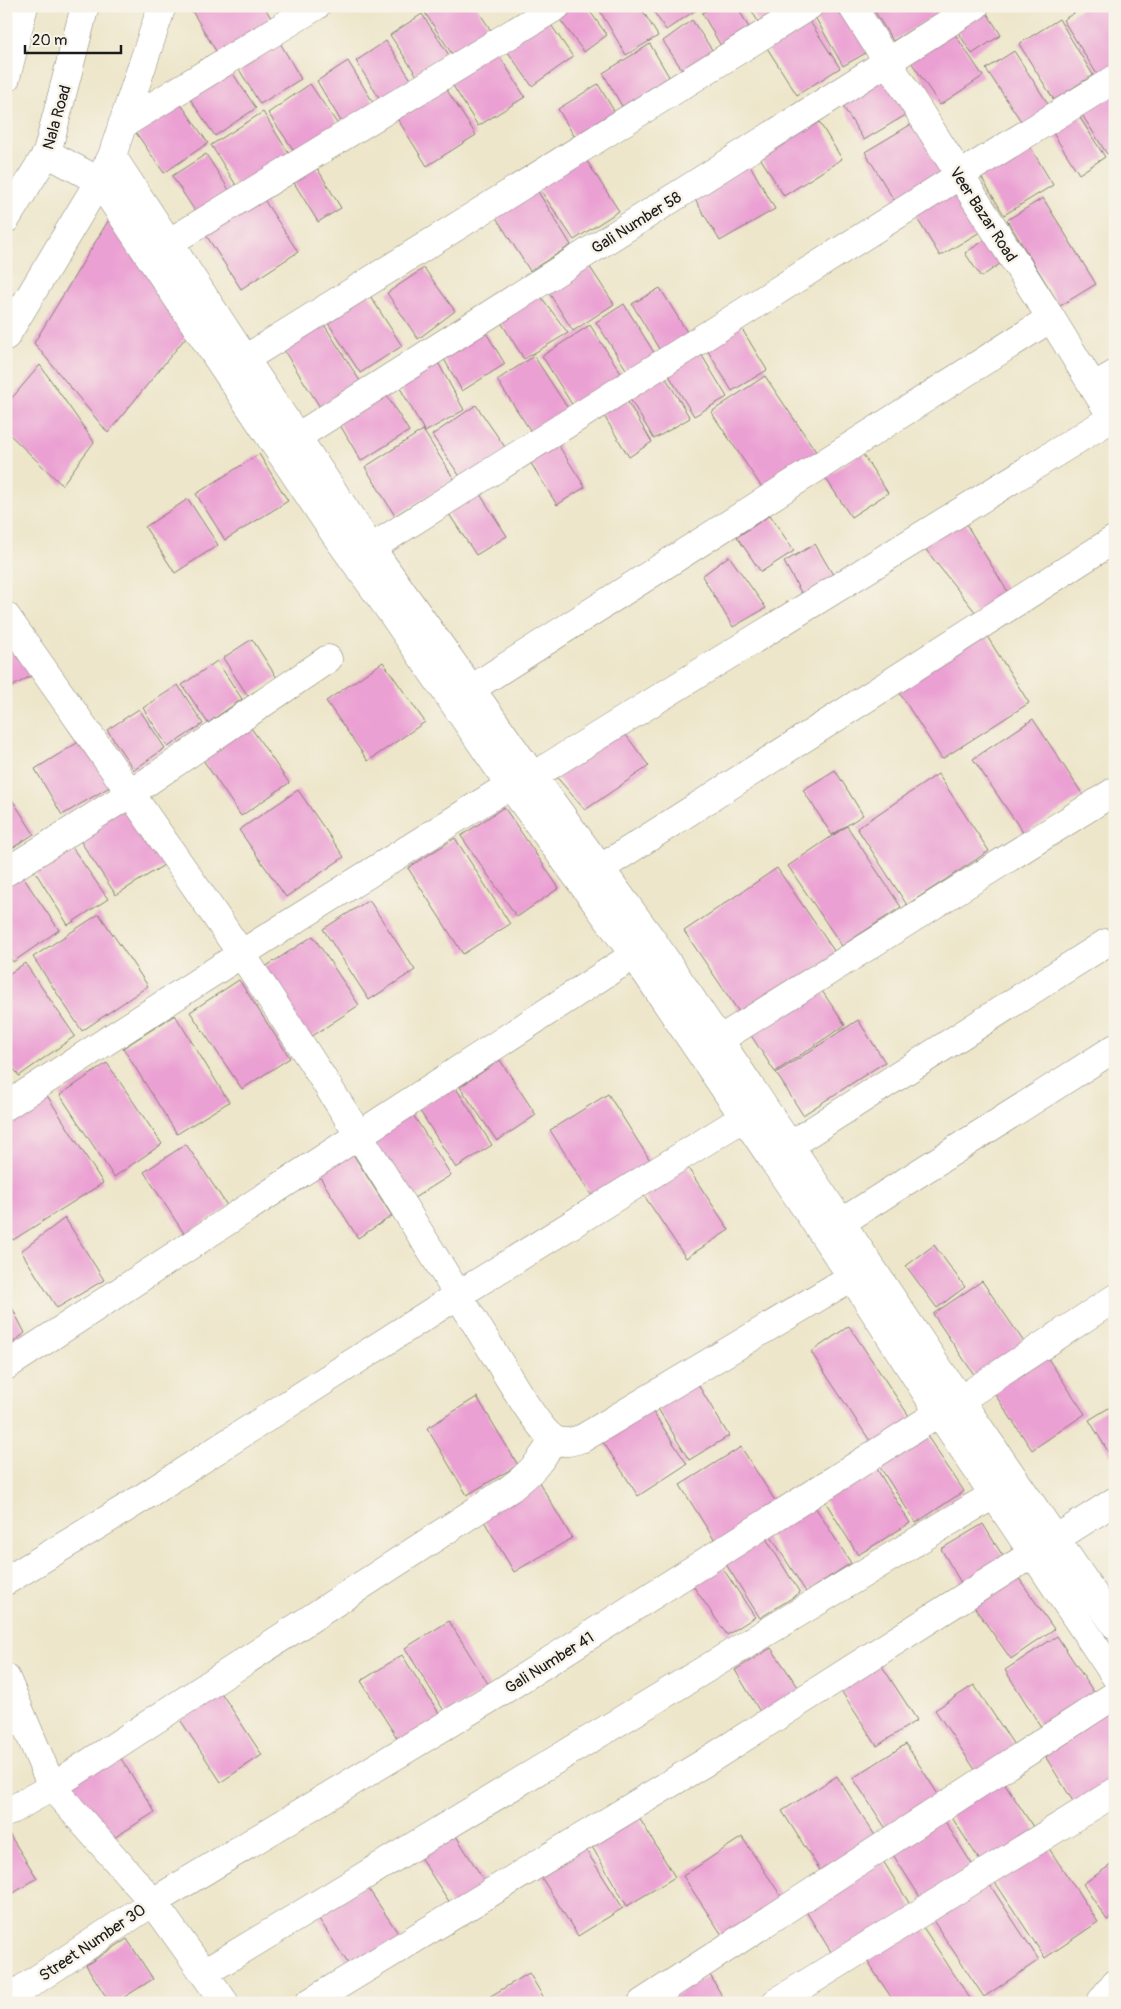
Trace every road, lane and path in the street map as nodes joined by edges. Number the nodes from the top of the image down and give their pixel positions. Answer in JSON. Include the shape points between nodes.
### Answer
{"nodes":[{"id":1,"x":24,"y":6,"type":"edge"},
{"id":2,"x":85,"y":6,"type":"edge"},
{"id":3,"x":162,"y":6,"type":"edge"},
{"id":4,"x":316,"y":6,"type":"edge"},
{"id":5,"x":557,"y":6,"type":"edge"},
{"id":6,"x":809,"y":6,"type":"edge"},
{"id":7,"x":852,"y":6,"type":"edge"},
{"id":8,"x":975,"y":6,"type":"edge"},
{"id":9,"x":888,"y":62,"type":"junction"},
{"id":10,"x":6,"y":78,"type":"edge"},
{"id":11,"x":1115,"y":79,"type":"edge"},
{"id":12,"x":122,"y":125,"type":"junction"},
{"id":13,"x":47,"y":153,"type":"junction"},
{"id":14,"x":112,"y":156,"type":"junction"},
{"id":15,"x":960,"y":176,"type":"junction"},
{"id":16,"x":99,"y":181,"type":"junction"},
{"id":17,"x":6,"y":220,"type":"edge"},
{"id":18,"x":170,"y":242,"type":"junction"},
{"id":19,"x":1051,"y":318,"type":"junction"},
{"id":20,"x":6,"y":336,"type":"edge"},
{"id":21,"x":245,"y":359,"type":"junction"},
{"id":22,"x":1104,"y":380,"type":"edge"},
{"id":23,"x":1114,"y":420,"type":"edge"},
{"id":24,"x":297,"y":437,"type":"junction"},
{"id":25,"x":1115,"y":539,"type":"edge"},
{"id":26,"x":371,"y":548,"type":"junction"},
{"id":27,"x":6,"y":616,"type":"edge"},
{"id":28,"x":328,"y":659,"type":"dead end"},
{"id":29,"x":471,"y":689,"type":"junction"},
{"id":30,"x":521,"y":781,"type":"junction"},
{"id":31,"x":1115,"y":791,"type":"edge"},
{"id":32,"x":131,"y":793,"type":"junction"},
{"id":33,"x":601,"y":868,"type":"junction"},
{"id":34,"x":6,"y":872,"type":"edge"},
{"id":35,"x":1106,"y":942,"type":"dead end"},
{"id":36,"x":242,"y":954,"type":"junction"},
{"id":37,"x":634,"y":955,"type":"junction"},
{"id":38,"x":719,"y":1040,"type":"junction"},
{"id":39,"x":1115,"y":1048,"type":"edge"},
{"id":40,"x":6,"y":1106,"type":"edge"},
{"id":41,"x":743,"y":1118,"type":"junction"},
{"id":42,"x":359,"y":1134,"type":"junction"},
{"id":43,"x":790,"y":1145,"type":"junction"},
{"id":44,"x":842,"y":1222,"type":"junction"},
{"id":45,"x":852,"y":1277,"type":"junction"},
{"id":46,"x":458,"y":1295,"type":"junction"},
{"id":47,"x":1115,"y":1298,"type":"edge"},
{"id":48,"x":6,"y":1366,"type":"edge"},
{"id":49,"x":950,"y":1407,"type":"junction"},
{"id":50,"x":554,"y":1440,"type":"junction"},
{"id":51,"x":993,"y":1495,"type":"junction"},
{"id":52,"x":1115,"y":1501,"type":"edge"},
{"id":53,"x":1056,"y":1538,"type":"junction"},
{"id":54,"x":1033,"y":1553,"type":"junction"},
{"id":55,"x":6,"y":1581,"type":"edge"},
{"id":56,"x":1115,"y":1625,"type":"edge"},
{"id":57,"x":1115,"y":1676,"type":"edge"},
{"id":58,"x":6,"y":1678,"type":"edge"},
{"id":59,"x":1115,"y":1695,"type":"edge"},
{"id":60,"x":52,"y":1787,"type":"junction"},
{"id":61,"x":1115,"y":1792,"type":"edge"},
{"id":62,"x":6,"y":1813,"type":"edge"},
{"id":63,"x":153,"y":1902,"type":"junction"},
{"id":64,"x":204,"y":1973,"type":"junction"},
{"id":65,"x":1115,"y":1983,"type":"edge"},
{"id":66,"x":6,"y":2000,"type":"edge"},
{"id":67,"x":223,"y":2002,"type":"edge"},
{"id":68,"x":309,"y":2003,"type":"edge"},
{"id":69,"x":642,"y":2003,"type":"edge"},
{"id":70,"x":775,"y":2003,"type":"edge"},
{"id":71,"x":1100,"y":2003,"type":"edge"}],
"edges":[{"from":1,"to":10,"type":"street"},
{"from":2,"to":13,"type":"street","name":"Nala Road"},
{"from":3,"to":12,"type":"street"},
{"from":4,"to":12,"type":"street"},
{"from":5,"to":18,"type":"street"},
{"from":6,"to":21,"type":"street"},
{"from":7,"to":9,"type":"street","name":"Veer Bazar Road"},
{"from":8,"to":9,"type":"street","name":"Gali Number 58"},
{"from":9,"to":15,"type":"street","name":"Veer Bazar Road"},
{"from":9,"to":24,"type":"street","name":"Gali Number 58"},
{"from":11,"to":15,"type":"street"},
{"from":12,"to":14,"type":"street"},
{"from":13,"to":16,"type":"street"},
{"from":13,"to":17,"type":"street","name":"Nala Road"},
{"from":14,"to":16,"type":"street"},
{"from":14,"to":18,"type":"street"},
{"from":15,"to":19,"type":"street","name":"Veer Bazar Road"},
{"from":15,"to":26,"type":"street"},
{"from":16,"to":20,"type":"street"},
{"from":16,"to":30,"type":"street","via":[[334,533]]},
{"from":18,"to":21,"type":"street"},
{"from":19,"to":22,"type":"street","name":"Veer Bazar Road"},
{"from":19,"to":29,"type":"street"},
{"from":21,"to":24,"type":"street"},
{"from":22,"to":23,"type":"street","name":"Veer Bazar Road"},
{"from":23,"to":30,"type":"street"},
{"from":24,"to":26,"type":"street"},
{"from":25,"to":33,"type":"street"},
{"from":26,"to":29,"type":"street"},
{"from":27,"to":32,"type":"street"},
{"from":28,"to":32,"type":"street"},
{"from":29,"to":30,"type":"street"},
{"from":30,"to":33,"type":"street"},
{"from":30,"to":36,"type":"street"},
{"from":30,"to":37,"type":"street"},
{"from":31,"to":38,"type":"street"},
{"from":32,"to":34,"type":"street"},
{"from":32,"to":36,"type":"street"},
{"from":33,"to":38,"type":"street"},
{"from":35,"to":43,"type":"street"},
{"from":36,"to":40,"type":"street"},
{"from":36,"to":42,"type":"street"},
{"from":37,"to":41,"type":"street"},
{"from":37,"to":42,"type":"street"},
{"from":38,"to":43,"type":"street"},
{"from":39,"to":44,"type":"street"},
{"from":41,"to":45,"type":"street"},
{"from":41,"to":46,"type":"street"},
{"from":42,"to":46,"type":"street"},
{"from":42,"to":48,"type":"street"},
{"from":43,"to":44,"type":"street"},
{"from":44,"to":49,"type":"street"},
{"from":45,"to":49,"type":"street"},
{"from":45,"to":50,"type":"street","via":[[583,1438],[568,1443]]},
{"from":46,"to":50,"type":"street","via":[[509,1379]]},
{"from":46,"to":55,"type":"street","via":[[131,1505]]},
{"from":47,"to":49,"type":"street","name":"Gali Number 41"},
{"from":49,"to":51,"type":"street"},
{"from":49,"to":53,"type":"street"},
{"from":49,"to":63,"type":"street","name":"Gali Number 41","via":[[496,1695]]},
{"from":50,"to":60,"type":"street","via":[[531,1473],[511,1488]]},
{"from":51,"to":54,"type":"street"},
{"from":51,"to":64,"type":"street"},
{"from":52,"to":53,"type":"street"},
{"from":53,"to":54,"type":"street"},
{"from":53,"to":56,"type":"street"},
{"from":54,"to":57,"type":"street"},
{"from":54,"to":68,"type":"street","via":[[704,1763]]},
{"from":58,"to":60,"type":"street"},
{"from":59,"to":69,"type":"street"},
{"from":60,"to":62,"type":"street"},
{"from":60,"to":63,"type":"street"},
{"from":61,"to":70,"type":"street"},
{"from":63,"to":64,"type":"street"},
{"from":63,"to":66,"type":"street","name":"Street Number 30"},
{"from":64,"to":67,"type":"street"},
{"from":65,"to":71,"type":"street"}]}
